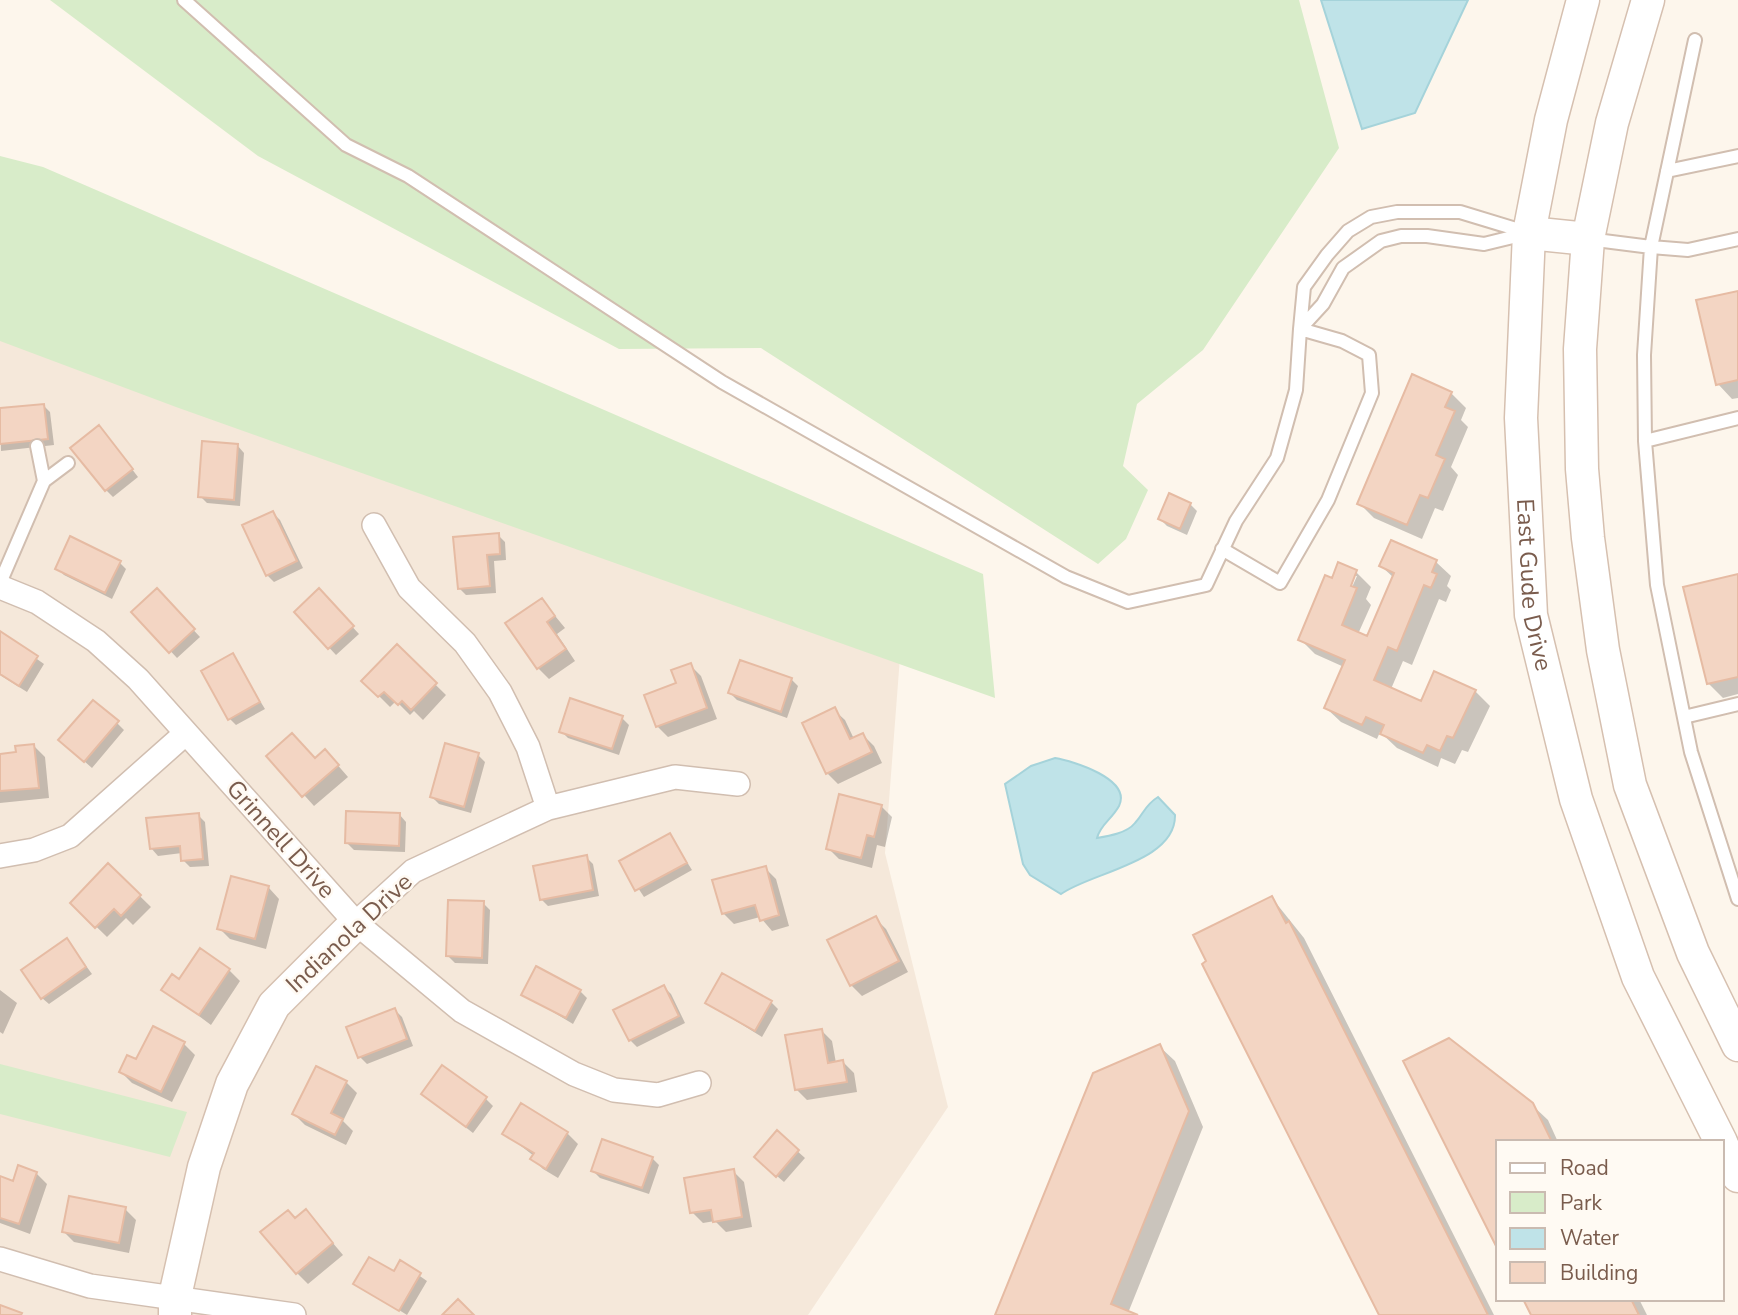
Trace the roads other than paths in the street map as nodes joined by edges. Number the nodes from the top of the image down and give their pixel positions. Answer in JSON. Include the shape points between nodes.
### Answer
{"nodes":[{"id":1,"x":184,"y":0,"type":"edge"},
{"id":2,"x":1583,"y":0,"type":"edge"},
{"id":3,"x":1647,"y":0,"type":"edge"},
{"id":4,"x":1695,"y":40,"type":"dead end"},
{"id":5,"x":1738,"y":156,"type":"edge"},
{"id":6,"x":1667,"y":171,"type":"junction"},
{"id":7,"x":1529,"y":233,"type":"junction"},
{"id":8,"x":1588,"y":239,"type":"junction"},
{"id":9,"x":1738,"y":239,"type":"edge"},
{"id":10,"x":1651,"y":247,"type":"junction"},
{"id":11,"x":1300,"y":328,"type":"junction"},
{"id":12,"x":1738,"y":418,"type":"edge"},
{"id":13,"x":1644,"y":441,"type":"junction"},
{"id":14,"x":37,"y":446,"type":"dead end"},
{"id":15,"x":68,"y":463,"type":"dead end"},
{"id":16,"x":44,"y":481,"type":"junction"},
{"id":17,"x":374,"y":524,"type":"dead end"},
{"id":18,"x":1222,"y":550,"type":"junction"},
{"id":19,"x":0,"y":585,"type":"edge"},
{"id":20,"x":1738,"y":704,"type":"edge"},
{"id":21,"x":1684,"y":717,"type":"junction"},
{"id":22,"x":186,"y":733,"type":"junction"},
{"id":23,"x":738,"y":783,"type":"dead end"},
{"id":24,"x":548,"y":808,"type":"junction"},
{"id":25,"x":0,"y":856,"type":"edge"},
{"id":26,"x":1738,"y":899,"type":"edge"},
{"id":27,"x":356,"y":923,"type":"junction"},
{"id":28,"x":1738,"y":1045,"type":"edge"},
{"id":29,"x":699,"y":1083,"type":"dead end"},
{"id":30,"x":1720,"y":1140,"type":"edge"},
{"id":31,"x":1724,"y":1149,"type":"edge"},
{"id":32,"x":1738,"y":1177,"type":"edge"},
{"id":33,"x":0,"y":1259,"type":"edge"},
{"id":34,"x":175,"y":1306,"type":"edge"},
{"id":35,"x":294,"y":1315,"type":"edge"}],
"edges":[{"from":1,"to":18,"type":"lane","via":[[346,145],[408,176],[722,382],[1066,577],[1128,601],[1206,585]]},
{"from":2,"to":7,"type":"main road","name":"East Gude Drive","via":[[1551,120]]},
{"from":3,"to":8,"type":"main road","via":[[1612,123]]},
{"from":4,"to":6,"type":"lane"},
{"from":5,"to":6,"type":"lane"},
{"from":6,"to":10,"type":"lane"},
{"from":7,"to":8,"type":"main road"},
{"from":7,"to":11,"type":"lane","via":[[1484,244],[1427,236],[1381,241],[1343,268],[1323,304]]},
{"from":7,"to":11,"type":"lane","via":[[1460,212],[1397,212],[1371,217],[1348,231],[1304,287]]},
{"from":7,"to":30,"type":"main road","name":"East Gude Drive","via":[[1521,418],[1531,615],[1576,799],[1638,977]]},
{"from":8,"to":10,"type":"lane"},
{"from":8,"to":28,"type":"main road","via":[[1580,349],[1582,469],[1603,649],[1630,785],[1693,953]]},
{"from":9,"to":10,"type":"lane","via":[[1688,250]]},
{"from":10,"to":13,"type":"lane"},
{"from":11,"to":18,"type":"lane","via":[[1296,390],[1277,458]]},
{"from":11,"to":18,"type":"lane","via":[[1369,355],[1372,393],[1328,500],[1280,583]]},
{"from":12,"to":13,"type":"lane"},
{"from":13,"to":21,"type":"lane","via":[[1657,585]]},
{"from":14,"to":16,"type":"lane"},
{"from":15,"to":16,"type":"lane"},
{"from":16,"to":19,"type":"lane"},
{"from":17,"to":24,"type":"street","via":[[409,588],[464,643],[500,692],[528,747]]},
{"from":19,"to":22,"type":"street","name":"Grinnell Drive","via":[[37,602],[96,641]]},
{"from":20,"to":21,"type":"lane"},
{"from":21,"to":26,"type":"lane"},
{"from":22,"to":25,"type":"street","via":[[70,836],[34,850]]},
{"from":22,"to":27,"type":"street","name":"Grinnell Drive"},
{"from":23,"to":24,"type":"street","name":"Indianola Drive","via":[[675,777]]},
{"from":24,"to":27,"type":"street","name":"Indianola Drive","via":[[413,871]]},
{"from":27,"to":29,"type":"street","name":"Grinnell Drive","via":[[462,1011],[574,1074],[614,1090],[641,1094],[658,1095]]},
{"from":27,"to":34,"type":"main road","name":"Indianola Drive","via":[[274,1004],[232,1084],[204,1167]]},
{"from":31,"to":32,"type":"main road","name":"East Gude Drive"},
{"from":33,"to":34,"type":"street"},
{"from":34,"to":35,"type":"street"}]}
